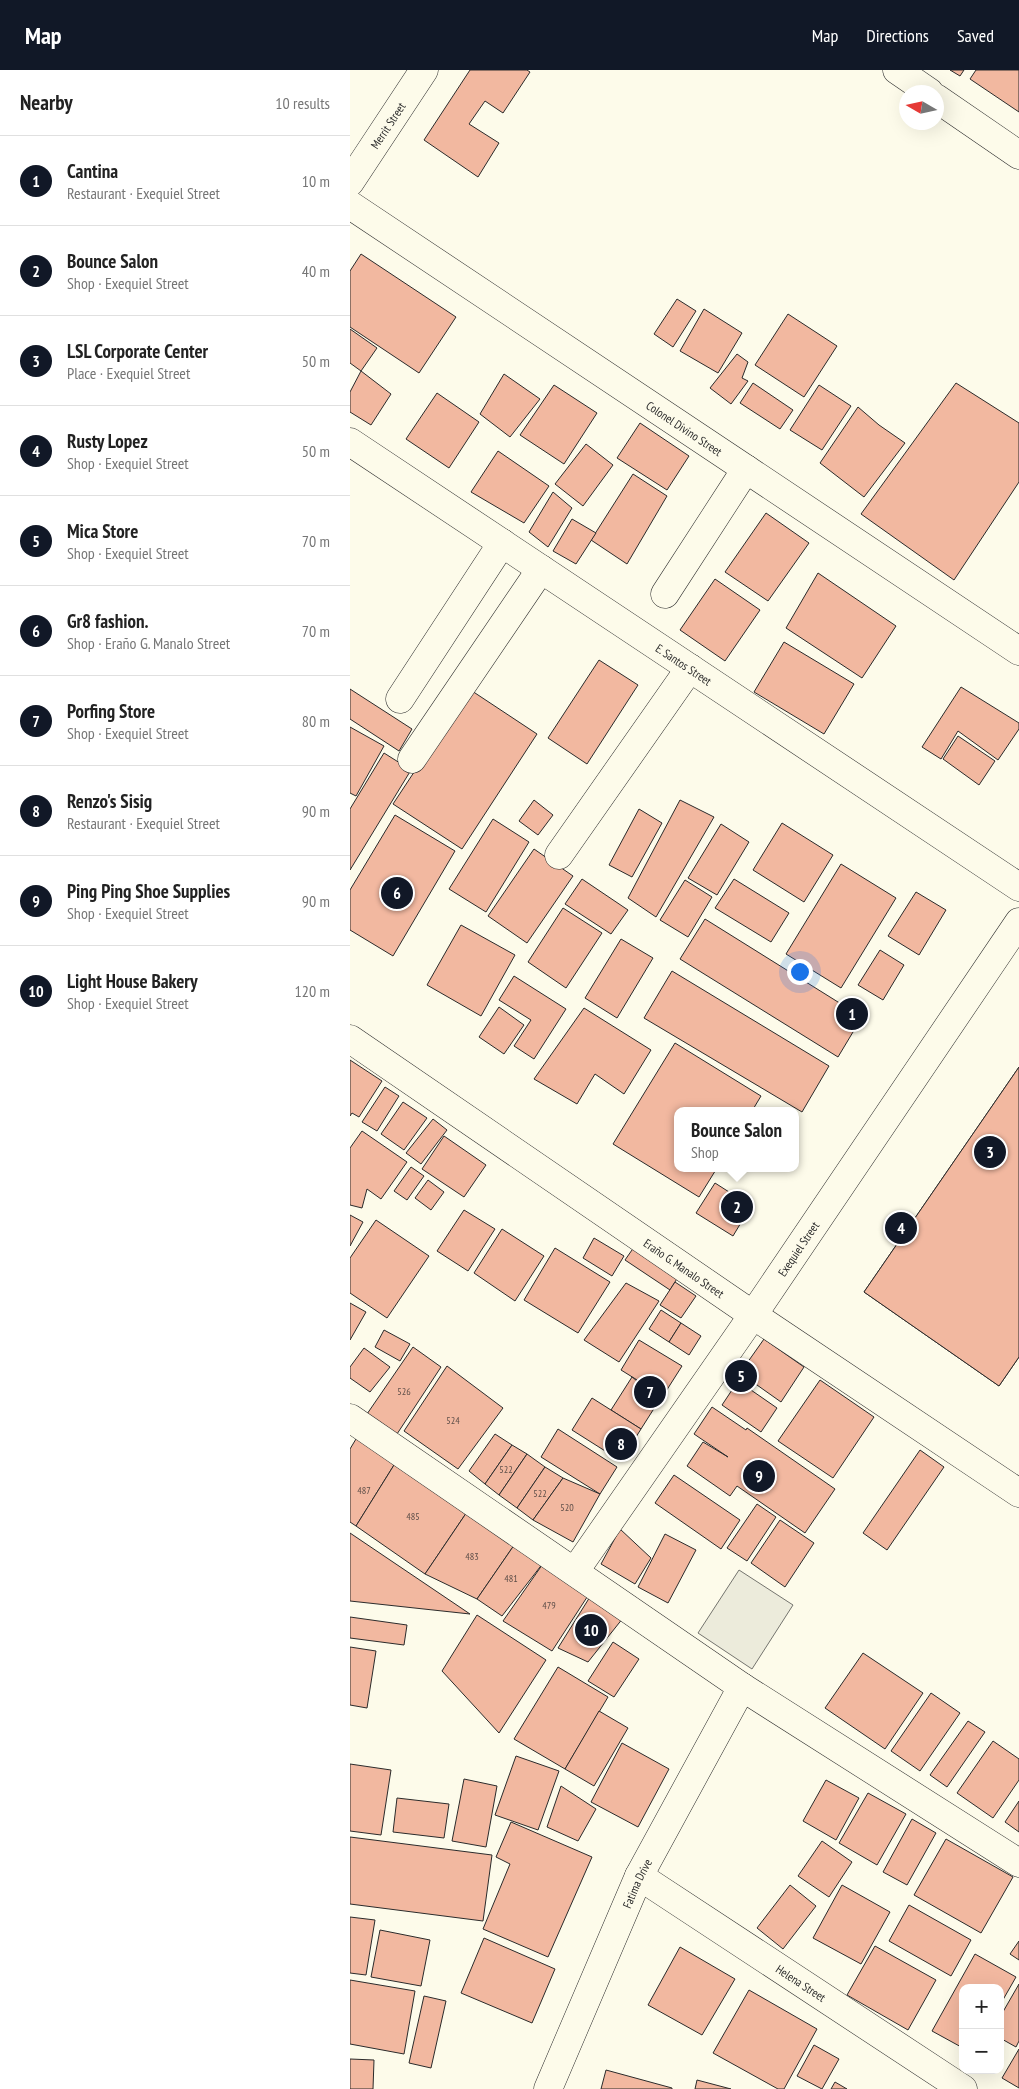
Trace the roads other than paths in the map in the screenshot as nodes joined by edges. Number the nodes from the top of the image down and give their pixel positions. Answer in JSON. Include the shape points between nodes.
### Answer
{"nodes":[{"id":1,"x":424,"y":70,"type":"edge"},
{"id":2,"x":897,"y":70,"type":"edge"},
{"id":3,"x":919,"y":85,"type":"edge"},
{"id":4,"x":944,"y":103,"type":"edge"},
{"id":5,"x":1019,"y":155,"type":"edge"},
{"id":6,"x":350,"y":182,"type":"edge"},
{"id":7,"x":350,"y":205,"type":"edge"},
{"id":8,"x":350,"y":442,"type":"edge"},
{"id":9,"x":746,"y":469,"type":"junction"},
{"id":10,"x":502,"y":543,"type":"junction"},
{"id":11,"x":541,"y":569,"type":"junction"},
{"id":12,"x":665,"y":594,"type":"dead end"},
{"id":13,"x":1019,"y":651,"type":"edge"},
{"id":14,"x":690,"y":668,"type":"junction"},
{"id":15,"x":400,"y":699,"type":"dead end"},
{"id":16,"x":412,"y":759,"type":"dead end"},
{"id":17,"x":559,"y":855,"type":"dead end"},
{"id":18,"x":1019,"y":887,"type":"edge"},
{"id":19,"x":1019,"y":922,"type":"edge"},
{"id":20,"x":350,"y":1040,"type":"edge"},
{"id":21,"x":753,"y":1315,"type":"junction"},
{"id":22,"x":350,"y":1418,"type":"edge"},
{"id":23,"x":1019,"y":1493,"type":"edge"},
{"id":24,"x":575,"y":1571,"type":"junction"},
{"id":25,"x":742,"y":1687,"type":"junction"},
{"id":26,"x":1019,"y":1863,"type":"edge"},
{"id":27,"x":639,"y":1876,"type":"junction"},
{"id":28,"x":548,"y":2089,"type":"edge"},
{"id":29,"x":963,"y":2089,"type":"edge"}],
"edges":[{"from":1,"to":6,"type":"street","name":"Merrit Street"},
{"from":2,"to":3,"type":"street"},
{"from":4,"to":5,"type":"street"},
{"from":7,"to":9,"type":"street","name":"Colonel Divino Street"},
{"from":8,"to":10,"type":"street","name":"E. Santos Street"},
{"from":9,"to":12,"type":"street"},
{"from":9,"to":13,"type":"street","name":"Colonel Divino Street"},
{"from":10,"to":11,"type":"street","name":"E. Santos Street"},
{"from":10,"to":15,"type":"street"},
{"from":11,"to":14,"type":"street","name":"E. Santos Street"},
{"from":11,"to":16,"type":"street"},
{"from":14,"to":17,"type":"street"},
{"from":14,"to":18,"type":"street","name":"E. Santos Street"},
{"from":19,"to":21,"type":"street","name":"Exequiel Street"},
{"from":20,"to":21,"type":"street","name":"Eraño G. Manalo Street"},
{"from":21,"to":23,"type":"street","name":"Eraño G. Manalo Street"},
{"from":21,"to":24,"type":"street","name":"Exequiel Street"},
{"from":22,"to":24,"type":"street"},
{"from":24,"to":25,"type":"street"},
{"from":25,"to":26,"type":"street"},
{"from":25,"to":27,"type":"street","name":"Fatima Drive"},
{"from":27,"to":28,"type":"street","name":"Fatima Drive"},
{"from":27,"to":29,"type":"street","name":"Helena Street"}]}
